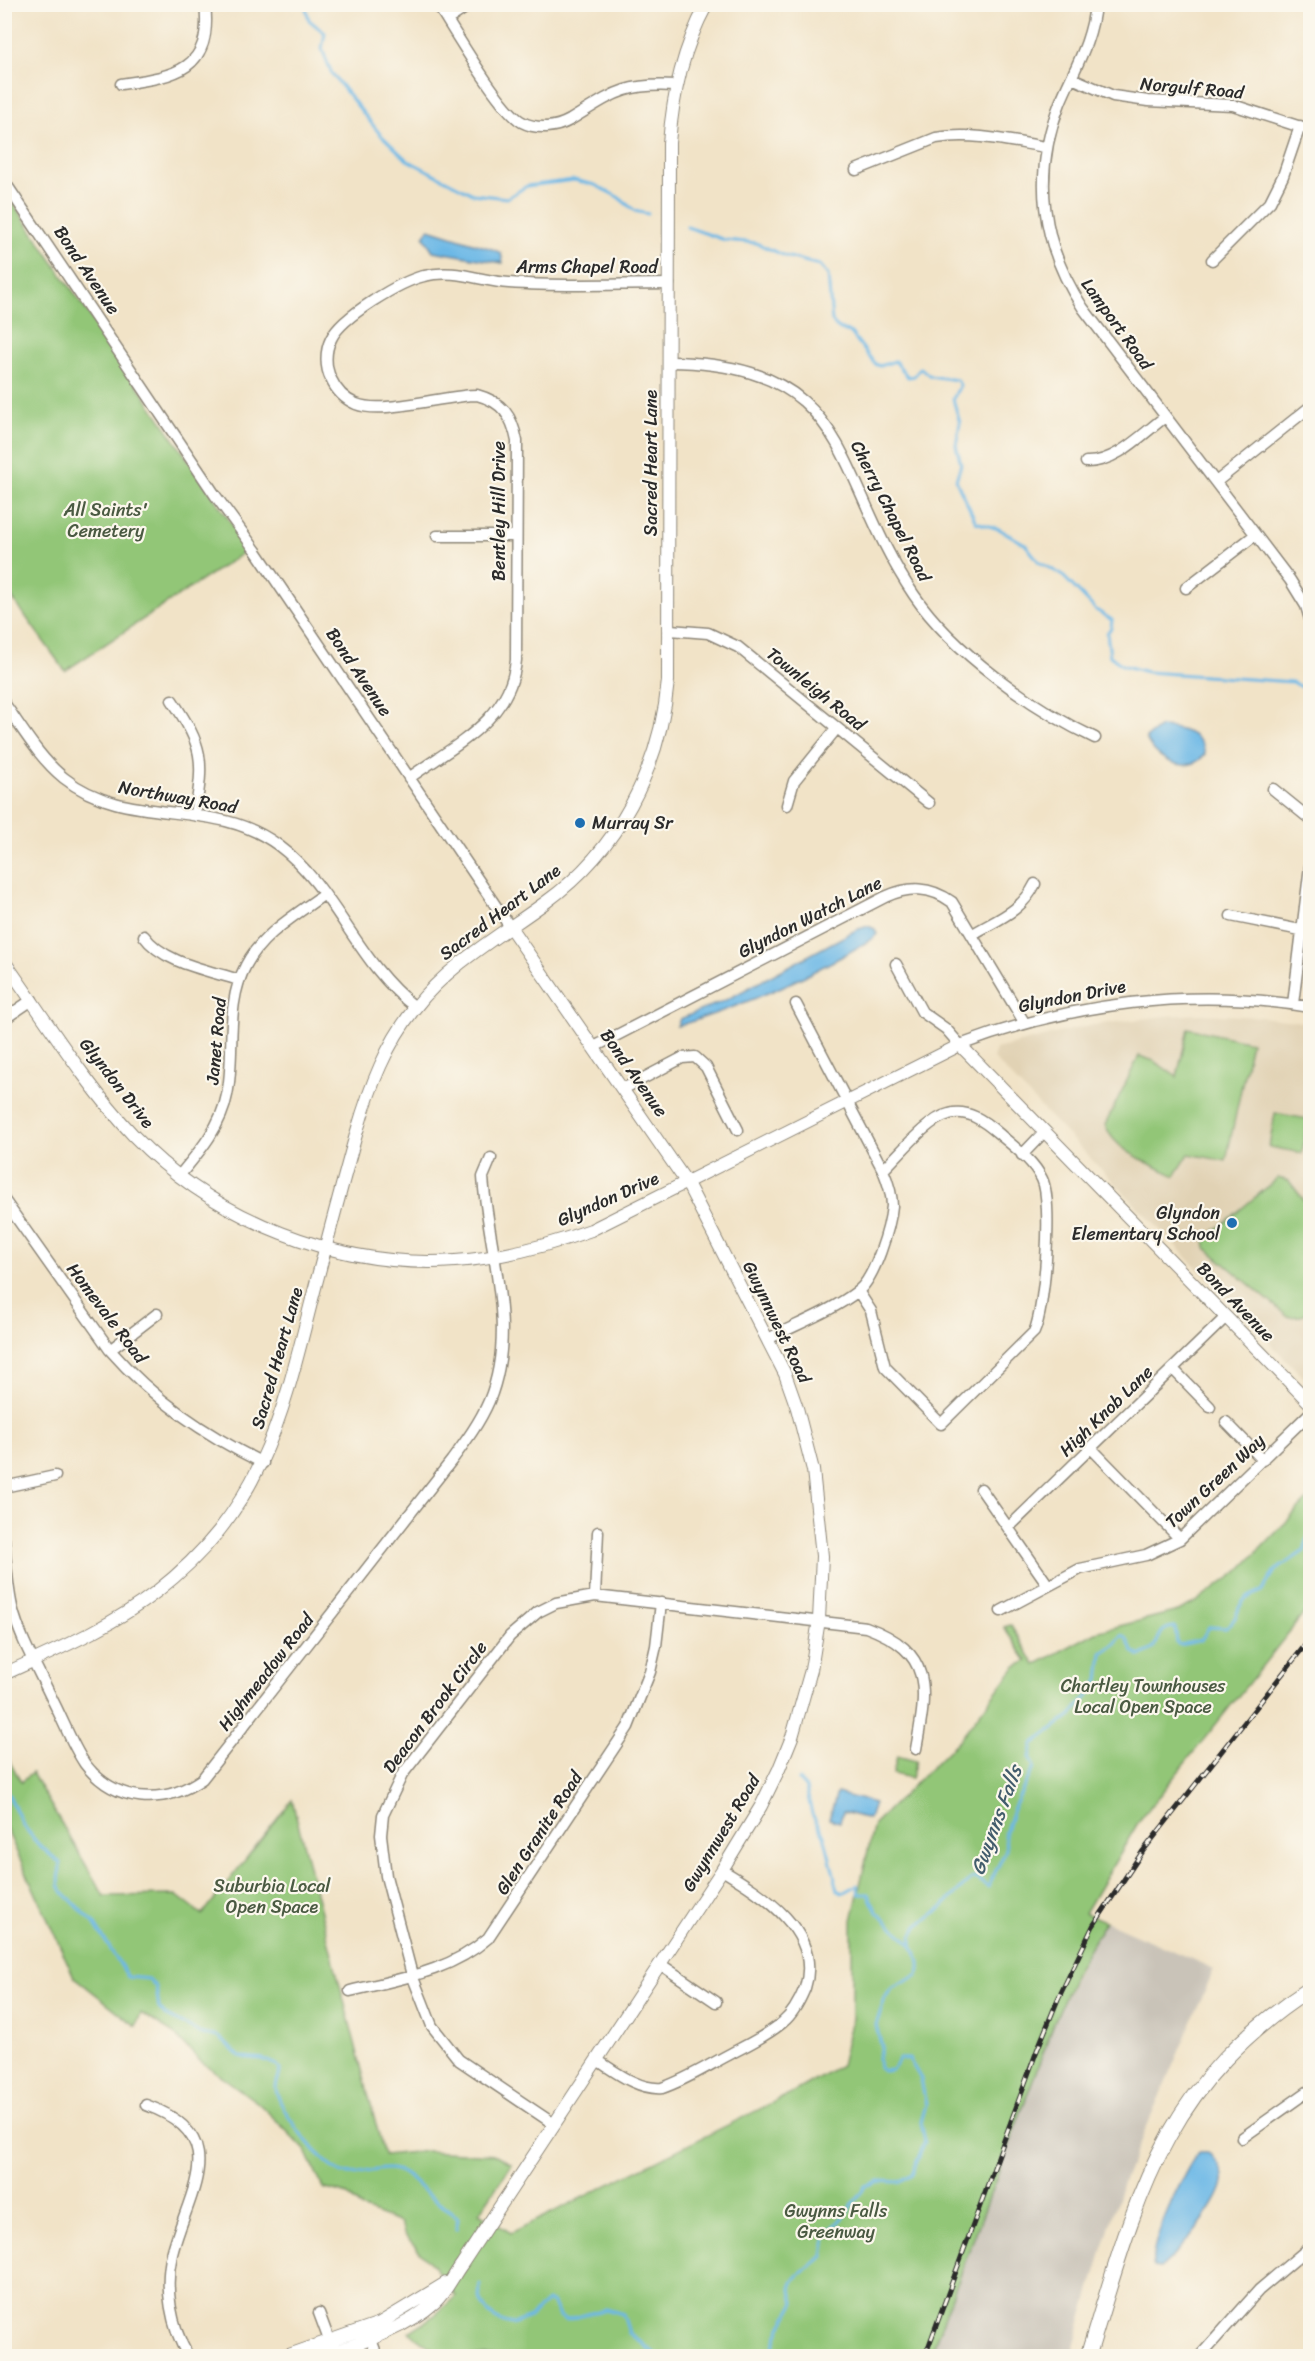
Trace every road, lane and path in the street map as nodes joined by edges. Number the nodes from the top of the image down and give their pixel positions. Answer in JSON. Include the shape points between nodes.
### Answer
{"nodes":[{"id":1,"x":205,"y":4,"type":"edge"},
{"id":2,"x":437,"y":4,"type":"edge"},
{"id":3,"x":471,"y":4,"type":"edge"},
{"id":4,"x":707,"y":4,"type":"edge"},
{"id":5,"x":1095,"y":4,"type":"edge"},
{"id":6,"x":447,"y":20,"type":"junction"},
{"id":7,"x":1072,"y":78,"type":"junction"},
{"id":8,"x":121,"y":84,"type":"dead end"},
{"id":9,"x":675,"y":86,"type":"junction"},
{"id":10,"x":1305,"y":128,"type":"edge"},
{"id":11,"x":1046,"y":147,"type":"junction"},
{"id":12,"x":856,"y":170,"type":"dead end"},
{"id":13,"x":4,"y":181,"type":"edge"},
{"id":14,"x":1212,"y":260,"type":"dead end"},
{"id":15,"x":669,"y":284,"type":"junction"},
{"id":16,"x":326,"y":359,"type":"joint"},
{"id":17,"x":669,"y":362,"type":"junction"},
{"id":18,"x":1311,"y":407,"type":"edge"},
{"id":19,"x":1165,"y":417,"type":"junction"},
{"id":20,"x":1086,"y":462,"type":"dead end"},
{"id":21,"x":1216,"y":482,"type":"junction"},
{"id":22,"x":1255,"y":535,"type":"junction"},
{"id":23,"x":437,"y":536,"type":"dead end"},
{"id":24,"x":516,"y":536,"type":"junction"},
{"id":25,"x":1186,"y":588,"type":"dead end"},
{"id":26,"x":1308,"y":605,"type":"edge"},
{"id":27,"x":1311,"y":619,"type":"edge"},
{"id":28,"x":670,"y":630,"type":"junction"},
{"id":29,"x":172,"y":700,"type":"dead end"},
{"id":30,"x":4,"y":703,"type":"edge"},
{"id":31,"x":837,"y":728,"type":"junction"},
{"id":32,"x":1095,"y":738,"type":"dead end"},
{"id":33,"x":409,"y":778,"type":"junction"},
{"id":34,"x":1273,"y":789,"type":"dead end"},
{"id":35,"x":929,"y":803,"type":"dead end"},
{"id":36,"x":788,"y":805,"type":"dead end"},
{"id":37,"x":195,"y":814,"type":"junction"},
{"id":38,"x":1311,"y":819,"type":"edge"},
{"id":39,"x":1311,"y":866,"type":"edge"},
{"id":40,"x":1035,"y":884,"type":"dead end"},
{"id":41,"x":323,"y":895,"type":"junction"},
{"id":42,"x":1231,"y":916,"type":"dead end"},
{"id":43,"x":510,"y":927,"type":"junction"},
{"id":44,"x":1305,"y":932,"type":"edge"},
{"id":45,"x":973,"y":934,"type":"junction"},
{"id":46,"x":144,"y":936,"type":"dead end"},
{"id":47,"x":4,"y":961,"type":"edge"},
{"id":48,"x":896,"y":964,"type":"dead end"},
{"id":49,"x":239,"y":980,"type":"junction"},
{"id":50,"x":32,"y":1000,"type":"junction"},
{"id":51,"x":796,"y":1004,"type":"dead end"},
{"id":52,"x":1293,"y":1004,"type":"junction"},
{"id":53,"x":415,"y":1007,"type":"junction"},
{"id":54,"x":1311,"y":1007,"type":"edge"},
{"id":55,"x":4,"y":1019,"type":"edge"},
{"id":56,"x":1024,"y":1022,"type":"junction"},
{"id":57,"x":960,"y":1045,"type":"junction"},
{"id":58,"x":594,"y":1047,"type":"junction"},
{"id":59,"x":623,"y":1089,"type":"junction"},
{"id":60,"x":847,"y":1101,"type":"junction"},
{"id":61,"x":738,"y":1130,"type":"dead end"},
{"id":62,"x":1044,"y":1132,"type":"junction"},
{"id":63,"x":1022,"y":1155,"type":"junction"},
{"id":64,"x":491,"y":1158,"type":"dead end"},
{"id":65,"x":883,"y":1170,"type":"junction"},
{"id":66,"x":179,"y":1176,"type":"junction"},
{"id":67,"x":687,"y":1183,"type":"junction"},
{"id":68,"x":4,"y":1200,"type":"edge"},
{"id":69,"x":326,"y":1247,"type":"junction"},
{"id":70,"x":494,"y":1257,"type":"junction"},
{"id":71,"x":858,"y":1291,"type":"junction"},
{"id":72,"x":157,"y":1314,"type":"dead end"},
{"id":73,"x":1226,"y":1317,"type":"junction"},
{"id":74,"x":768,"y":1340,"type":"junction"},
{"id":75,"x":110,"y":1350,"type":"junction"},
{"id":76,"x":1173,"y":1369,"type":"junction"},
{"id":77,"x":1311,"y":1403,"type":"edge"},
{"id":78,"x":1210,"y":1407,"type":"dead end"},
{"id":79,"x":1311,"y":1413,"type":"edge"},
{"id":80,"x":1226,"y":1422,"type":"dead end"},
{"id":81,"x":1092,"y":1449,"type":"junction"},
{"id":82,"x":1263,"y":1461,"type":"junction"},
{"id":83,"x":263,"y":1463,"type":"junction"},
{"id":84,"x":55,"y":1476,"type":"dead end"},
{"id":85,"x":4,"y":1487,"type":"edge"},
{"id":86,"x":981,"y":1489,"type":"dead end"},
{"id":87,"x":1008,"y":1528,"type":"junction"},
{"id":88,"x":598,"y":1532,"type":"dead end"},
{"id":89,"x":4,"y":1539,"type":"edge"},
{"id":90,"x":1180,"y":1539,"type":"junction"},
{"id":91,"x":1048,"y":1585,"type":"junction"},
{"id":92,"x":595,"y":1596,"type":"junction"},
{"id":93,"x":661,"y":1603,"type":"junction"},
{"id":94,"x":1001,"y":1611,"type":"dead end"},
{"id":95,"x":819,"y":1620,"type":"junction"},
{"id":96,"x":33,"y":1660,"type":"junction"},
{"id":97,"x":4,"y":1674,"type":"edge"},
{"id":98,"x":916,"y":1749,"type":"dead end"},
{"id":99,"x":722,"y":1870,"type":"junction"},
{"id":100,"x":660,"y":1964,"type":"junction"},
{"id":101,"x":412,"y":1976,"type":"junction"},
{"id":102,"x":1311,"y":1989,"type":"edge"},
{"id":103,"x":350,"y":1991,"type":"dead end"},
{"id":104,"x":716,"y":2002,"type":"dead end"},
{"id":105,"x":597,"y":2060,"type":"junction"},
{"id":106,"x":1311,"y":2090,"type":"edge"},
{"id":107,"x":146,"y":2105,"type":"dead end"},
{"id":108,"x":554,"y":2124,"type":"junction"},
{"id":109,"x":1242,"y":2138,"type":"dead end"},
{"id":110,"x":1311,"y":2247,"type":"edge"},
{"id":111,"x":319,"y":2313,"type":"dead end"},
{"id":112,"x":369,"y":2333,"type":"junction"},
{"id":113,"x":330,"y":2351,"type":"edge"},
{"id":114,"x":188,"y":2356,"type":"edge"},
{"id":115,"x":286,"y":2356,"type":"edge"},
{"id":116,"x":376,"y":2356,"type":"edge"},
{"id":117,"x":1088,"y":2356,"type":"edge"},
{"id":118,"x":1200,"y":2356,"type":"edge"}],
"edges":[{"from":1,"to":8,"type":"street","via":[[206,36],[191,64],[165,78]]},
{"from":2,"to":6,"type":"street"},
{"from":3,"to":6,"type":"street"},
{"from":4,"to":9,"type":"street","name":"Sacred Heart Lane","via":[[688,44]]},
{"from":5,"to":7,"type":"street","name":"Lamport Road","via":[[1088,42]]},
{"from":6,"to":9,"type":"street","via":[[506,108],[524,123],[536,127],[568,121],[625,88]]},
{"from":7,"to":10,"type":"street","name":"Norgulf Road","via":[[1125,98],[1233,105]]},
{"from":7,"to":11,"type":"street","name":"Lamport Road"},
{"from":9,"to":15,"type":"street","name":"Sacred Heart Lane","via":[[669,143]]},
{"from":10,"to":14,"type":"street","via":[[1270,202]]},
{"from":11,"to":12,"type":"street","via":[[970,135],[948,136]]},
{"from":11,"to":19,"type":"street","name":"Lamport Road","via":[[1043,203],[1059,267],[1083,308]]},
{"from":13,"to":33,"type":"street","name":"Bond Avenue"},
{"from":15,"to":16,"type":"street","name":"Arms Chapel Road","via":[[527,284],[451,273],[424,276],[393,289],[340,327],[331,338]]},
{"from":15,"to":17,"type":"street","name":"Sacred Heart Lane"},
{"from":16,"to":24,"type":"street","name":"Bentley Hill Drive","via":[[339,393],[357,405],[381,407],[477,395],[505,409],[517,441]]},
{"from":17,"to":28,"type":"street","name":"Sacred Heart Lane"},
{"from":17,"to":32,"type":"street","name":"Cherry Chapel Road","via":[[707,362],[747,370],[781,385],[815,412],[839,444],[888,551],[930,616],[1025,698]]},
{"from":18,"to":21,"type":"street"},
{"from":19,"to":20,"type":"street","via":[[1114,455],[1096,463]]},
{"from":19,"to":21,"type":"street","name":"Lamport Road"},
{"from":21,"to":22,"type":"street","name":"Lamport Road"},
{"from":22,"to":25,"type":"street"},
{"from":22,"to":26,"type":"street","name":"Lamport Road"},
{"from":23,"to":24,"type":"street"},
{"from":24,"to":33,"type":"street","name":"Bentley Hill Drive","via":[[516,660],[509,693],[483,725]]},
{"from":26,"to":27,"type":"street","name":"Lamport Road"},
{"from":28,"to":31,"type":"street","name":"Townleigh Road","via":[[708,633],[738,647]]},
{"from":28,"to":43,"type":"street","name":"Sacred Heart Lane","via":[[663,721],[652,759],[632,803],[581,873]]},
{"from":29,"to":37,"type":"street","via":[[199,749],[201,775]]},
{"from":30,"to":37,"type":"street","name":"Northway Road","via":[[51,765],[79,788],[113,804]]},
{"from":31,"to":35,"type":"street","name":"Townleigh Road"},
{"from":31,"to":36,"type":"street","via":[[794,781]]},
{"from":33,"to":43,"type":"street","name":"Bond Avenue"},
{"from":34,"to":38,"type":"street"},
{"from":37,"to":41,"type":"street","name":"Northway Road","via":[[235,821],[264,835],[304,869]]},
{"from":39,"to":44,"type":"street"},
{"from":40,"to":45,"type":"street","via":[[1019,907]]},
{"from":41,"to":49,"type":"street","name":"Janet Road","via":[[267,938]]},
{"from":41,"to":53,"type":"street","name":"Northway Road","via":[[383,980]]},
{"from":42,"to":44,"type":"street"},
{"from":43,"to":53,"type":"street","name":"Sacred Heart Lane","via":[[459,964]]},
{"from":43,"to":58,"type":"street","name":"Bond Avenue"},
{"from":44,"to":52,"type":"street"},
{"from":45,"to":56,"type":"street","name":"Glyndon Watch Lane"},
{"from":45,"to":58,"type":"street","name":"Glyndon Watch Lane","via":[[942,895],[920,888],[898,891]]},
{"from":46,"to":49,"type":"street","via":[[165,955]]},
{"from":47,"to":50,"type":"street","name":"Glyndon Drive"},
{"from":48,"to":57,"type":"street","via":[[922,1012]]},
{"from":49,"to":66,"type":"street","name":"Janet Road","via":[[224,1105],[206,1143]]},
{"from":50,"to":55,"type":"street"},
{"from":50,"to":66,"type":"street","name":"Glyndon Drive","via":[[114,1113]]},
{"from":51,"to":60,"type":"street"},
{"from":52,"to":54,"type":"street","name":"Glyndon Drive"},
{"from":52,"to":56,"type":"street","name":"Glyndon Drive","via":[[1164,999]]},
{"from":53,"to":69,"type":"street","name":"Sacred Heart Lane","via":[[391,1044],[369,1092]]},
{"from":56,"to":57,"type":"street","name":"Glyndon Drive"},
{"from":57,"to":60,"type":"street","name":"Glyndon Drive"},
{"from":57,"to":62,"type":"street","name":"Bond Avenue"},
{"from":58,"to":59,"type":"street","name":"Bond Avenue"},
{"from":59,"to":61,"type":"street","via":[[682,1058],[695,1057],[706,1067]]},
{"from":59,"to":67,"type":"street","name":"Bond Avenue"},
{"from":60,"to":65,"type":"street"},
{"from":60,"to":67,"type":"street","name":"Glyndon Drive"},
{"from":62,"to":63,"type":"street"},
{"from":62,"to":73,"type":"street","name":"Bond Avenue"},
{"from":63,"to":65,"type":"street","via":[[977,1118],[948,1114],[927,1127]]},
{"from":63,"to":71,"type":"street","via":[[1042,1178],[1048,1198],[1038,1325],[941,1424],[885,1367],[871,1311]]},
{"from":64,"to":70,"type":"street","name":"Highmeadow Road","via":[[483,1177]]},
{"from":65,"to":71,"type":"street","via":[[890,1189],[890,1217],[870,1276]]},
{"from":66,"to":69,"type":"street","name":"Glyndon Drive","via":[[262,1225]]},
{"from":67,"to":70,"type":"street","name":"Glyndon Drive","via":[[591,1230]]},
{"from":67,"to":74,"type":"street","name":"Gwynnwest Road"},
{"from":68,"to":75,"type":"street","name":"Homevale Road"},
{"from":69,"to":70,"type":"street","name":"Glyndon Drive","via":[[408,1261]]},
{"from":69,"to":83,"type":"street","name":"Sacred Heart Lane","via":[[282,1415]]},
{"from":70,"to":96,"type":"street","name":"Highmeadow Road","via":[[502,1342],[495,1383],[479,1421],[202,1779],[173,1794],[146,1798],[105,1784],[84,1761]]},
{"from":71,"to":74,"type":"street"},
{"from":72,"to":75,"type":"street"},
{"from":73,"to":76,"type":"street","name":"High Knob Lane"},
{"from":73,"to":77,"type":"street","name":"Bond Avenue"},
{"from":74,"to":95,"type":"street","name":"Gwynnwest Road","via":[[797,1408],[813,1470],[822,1556]]},
{"from":75,"to":83,"type":"street","name":"Homevale Road","via":[[148,1390],[191,1424]]},
{"from":76,"to":78,"type":"street"},
{"from":76,"to":81,"type":"street","name":"High Knob Lane"},
{"from":79,"to":82,"type":"street","name":"Town Green Way"},
{"from":80,"to":82,"type":"street"},
{"from":81,"to":87,"type":"street","name":"High Knob Lane"},
{"from":81,"to":90,"type":"street"},
{"from":82,"to":90,"type":"street","name":"Town Green Way"},
{"from":83,"to":96,"type":"street","name":"Sacred Heart Lane","via":[[224,1526],[181,1572],[126,1613]]},
{"from":84,"to":85,"type":"street"},
{"from":86,"to":87,"type":"street"},
{"from":87,"to":91,"type":"street"},
{"from":88,"to":92,"type":"street"},
{"from":89,"to":96,"type":"street","name":"Highmeadow Road","via":[[12,1607]]},
{"from":90,"to":91,"type":"street","name":"Town Green Way","via":[[1146,1556],[1093,1565]]},
{"from":91,"to":94,"type":"street","name":"Town Green Way"},
{"from":92,"to":93,"type":"street","name":"Deacon Brook Circle"},
{"from":92,"to":101,"type":"street","name":"Deacon Brook Circle","via":[[556,1603],[523,1622],[402,1775],[390,1796],[383,1815],[381,1853]]},
{"from":93,"to":95,"type":"street","name":"Deacon Brook Circle"},
{"from":93,"to":101,"type":"street","name":"Glen Granite Road","via":[[650,1672],[628,1727],[498,1926],[462,1958]]},
{"from":95,"to":98,"type":"street","name":"Deacon Brook Circle","via":[[852,1623],[881,1632],[913,1660],[925,1692]]},
{"from":95,"to":99,"type":"street","name":"Gwynnwest Road","via":[[811,1670],[792,1737],[761,1806]]},
{"from":96,"to":97,"type":"street","name":"Sacred Heart Lane"},
{"from":99,"to":100,"type":"street","name":"Gwynnwest Road"},
{"from":99,"to":105,"type":"street","via":[[771,1902],[792,1925],[803,1944],[808,1966],[802,1996],[774,2029],[662,2088],[641,2085]]},
{"from":100,"to":104,"type":"street"},
{"from":100,"to":105,"type":"street","name":"Gwynnwest Road"},
{"from":101,"to":103,"type":"street","name":"Glen Granite Road"},
{"from":101,"to":108,"type":"street","name":"Deacon Brook Circle","via":[[432,2026],[459,2060]]},
{"from":102,"to":117,"type":"main road","via":[[1247,2037],[1210,2074],[1177,2119],[1137,2200]]},
{"from":105,"to":108,"type":"street","name":"Gwynnwest Road"},
{"from":106,"to":109,"type":"street"},
{"from":107,"to":114,"type":"street","via":[[176,2121],[190,2137],[198,2155],[197,2183],[172,2254],[169,2277],[173,2318]]},
{"from":108,"to":112,"type":"street","name":"Gwynnwest Road","via":[[450,2281]]},
{"from":110,"to":118,"type":"street","via":[[1259,2290]]},
{"from":111,"to":113,"type":"street"},
{"from":112,"to":113,"type":"street","name":"Gwynnwest Road"},
{"from":112,"to":116,"type":"street"},
{"from":113,"to":115,"type":"street","name":"Gwynnwest Road"}]}
